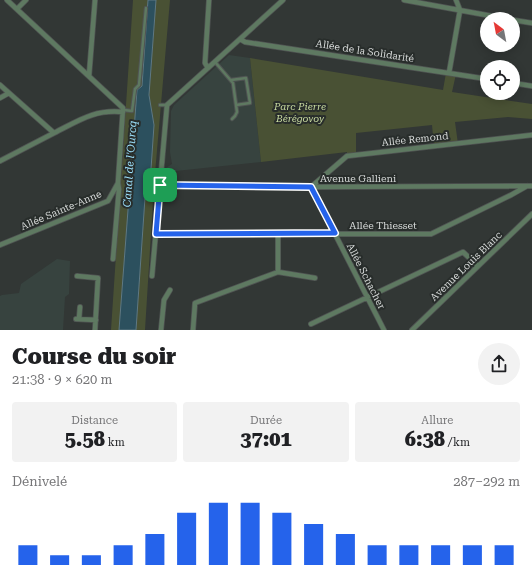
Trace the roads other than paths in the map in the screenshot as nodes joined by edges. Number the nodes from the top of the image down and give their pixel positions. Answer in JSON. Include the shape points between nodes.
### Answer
{"nodes":[{"id":1,"x":7,"y":0,"type":"edge"},
{"id":2,"x":26,"y":0,"type":"edge"},
{"id":3,"x":95,"y":0,"type":"edge"},
{"id":4,"x":209,"y":0,"type":"edge"},
{"id":5,"x":283,"y":0,"type":"edge"},
{"id":6,"x":404,"y":0,"type":"edge"},
{"id":7,"x":456,"y":0,"type":"edge"},
{"id":8,"x":146,"y":8,"type":"dead end"},
{"id":9,"x":18,"y":9,"type":"junction"},
{"id":10,"x":460,"y":10,"type":"junction"},
{"id":11,"x":480,"y":14,"type":"edge"},
{"id":12,"x":520,"y":21,"type":"edge"},
{"id":13,"x":532,"y":23,"type":"edge"},
{"id":14,"x":240,"y":39,"type":"junction"},
{"id":15,"x":215,"y":62,"type":"junction"},
{"id":16,"x":208,"y":68,"type":"junction"},
{"id":17,"x":449,"y":73,"type":"junction"},
{"id":18,"x":89,"y":76,"type":"junction"},
{"id":19,"x":480,"y":78,"type":"edge"},
{"id":20,"x":231,"y":80,"type":"junction"},
{"id":21,"x":520,"y":84,"type":"edge"},
{"id":22,"x":0,"y":85,"type":"edge"},
{"id":23,"x":532,"y":86,"type":"edge"},
{"id":24,"x":9,"y":93,"type":"junction"},
{"id":25,"x":0,"y":98,"type":"edge"},
{"id":26,"x":160,"y":105,"type":"dead end"},
{"id":27,"x":167,"y":105,"type":"junction"},
{"id":28,"x":236,"y":105,"type":"junction"},
{"id":29,"x":123,"y":110,"type":"junction"},
{"id":30,"x":232,"y":119,"type":"dead end"},
{"id":31,"x":54,"y":133,"type":"junction"},
{"id":32,"x":532,"y":135,"type":"edge"},
{"id":33,"x":0,"y":162,"type":"edge"},
{"id":34,"x":118,"y":183,"type":"junction"},
{"id":35,"x":160,"y":185,"type":"junction"},
{"id":36,"x":530,"y":186,"type":"edge"},
{"id":37,"x":311,"y":187,"type":"junction"},
{"id":38,"x":532,"y":214,"type":"edge"},
{"id":39,"x":335,"y":233,"type":"junction"},
{"id":40,"x":156,"y":234,"type":"junction"},
{"id":41,"x":278,"y":234,"type":"junction"},
{"id":42,"x":0,"y":245,"type":"edge"},
{"id":43,"x":114,"y":259,"type":"dead end"},
{"id":44,"x":478,"y":266,"type":"junction"},
{"id":45,"x":278,"y":272,"type":"junction"},
{"id":46,"x":76,"y":276,"type":"dead end"},
{"id":47,"x":152,"y":276,"type":"dead end"},
{"id":48,"x":315,"y":278,"type":"dead end"},
{"id":49,"x":170,"y":290,"type":"dead end"},
{"id":50,"x":367,"y":298,"type":"junction"},
{"id":51,"x":80,"y":306,"type":"dead end"},
{"id":52,"x":96,"y":320,"type":"junction"},
{"id":53,"x":311,"y":324,"type":"dead end"},
{"id":54,"x":95,"y":330,"type":"edge"},
{"id":55,"x":160,"y":330,"type":"edge"},
{"id":56,"x":193,"y":330,"type":"edge"},
{"id":57,"x":384,"y":330,"type":"edge"},
{"id":58,"x":412,"y":330,"type":"edge"}],
"edges":[{"from":1,"to":9,"type":"street"},
{"from":2,"to":9,"type":"street"},
{"from":3,"to":18,"type":"street"},
{"from":4,"to":16,"type":"street","via":[[204,63]]},
{"from":5,"to":14,"type":"street"},
{"from":6,"to":10,"type":"street"},
{"from":7,"to":10,"type":"street"},
{"from":8,"to":29,"type":"lane","via":[[139,85],[135,88],[132,111]]},
{"from":9,"to":18,"type":"street"},
{"from":10,"to":11,"type":"street"},
{"from":10,"to":17,"type":"street"},
{"from":12,"to":13,"type":"street"},
{"from":14,"to":15,"type":"street"},
{"from":14,"to":17,"type":"street","name":"Allée de la Solidarité","via":[[245,42]]},
{"from":15,"to":16,"type":"street"},
{"from":15,"to":20,"type":"lane"},
{"from":16,"to":27,"type":"street"},
{"from":17,"to":19,"type":"street","name":"Allée de la Solidarité"},
{"from":18,"to":29,"type":"street"},
{"from":20,"to":28,"type":"lane"},
{"from":20,"to":28,"type":"lane","via":[[246,78],[250,103]]},
{"from":21,"to":23,"type":"street"},
{"from":22,"to":24,"type":"street"},
{"from":24,"to":25,"type":"street"},
{"from":24,"to":31,"type":"street"},
{"from":26,"to":27,"type":"lane"},
{"from":27,"to":35,"type":"street"},
{"from":28,"to":30,"type":"lane","via":[[235,116]]},
{"from":29,"to":31,"type":"street","via":[[93,114]]},
{"from":29,"to":34,"type":"street","name":"Allée Sainte-Anne"},
{"from":31,"to":33,"type":"street"},
{"from":32,"to":37,"type":"street","name":"Allée Remond","via":[[347,156]]},
{"from":34,"to":42,"type":"street","name":"Allée Sainte-Anne","via":[[108,201]]},
{"from":34,"to":43,"type":"street"},
{"from":35,"to":37,"type":"street","name":"Avenue Gallieni"},
{"from":35,"to":40,"type":"street"},
{"from":36,"to":37,"type":"street","name":"Avenue Gallieni"},
{"from":36,"to":39,"type":"street","name":"Allée Thiesset","via":[[431,234]]},
{"from":37,"to":39,"type":"street","name":"Allée Schacher"},
{"from":38,"to":44,"type":"street","name":"Avenue Louis Blanc"},
{"from":39,"to":41,"type":"street","name":"Allée Thiesset"},
{"from":39,"to":50,"type":"street","name":"Allée Schacher"},
{"from":40,"to":41,"type":"street","name":"Allée Thiesset"},
{"from":40,"to":47,"type":"street"},
{"from":41,"to":45,"type":"street"},
{"from":44,"to":50,"type":"street","via":[[463,252]]},
{"from":44,"to":58,"type":"street","name":"Avenue Louis Blanc"},
{"from":45,"to":48,"type":"street"},
{"from":45,"to":56,"type":"street","via":[[195,303]]},
{"from":46,"to":52,"type":"street","via":[[98,278]]},
{"from":49,"to":55,"type":"street","via":[[164,300]]},
{"from":50,"to":53,"type":"street"},
{"from":50,"to":57,"type":"street","name":"Allée Schacher"},
{"from":51,"to":52,"type":"street","via":[[78,319]]},
{"from":52,"to":54,"type":"street"}]}
